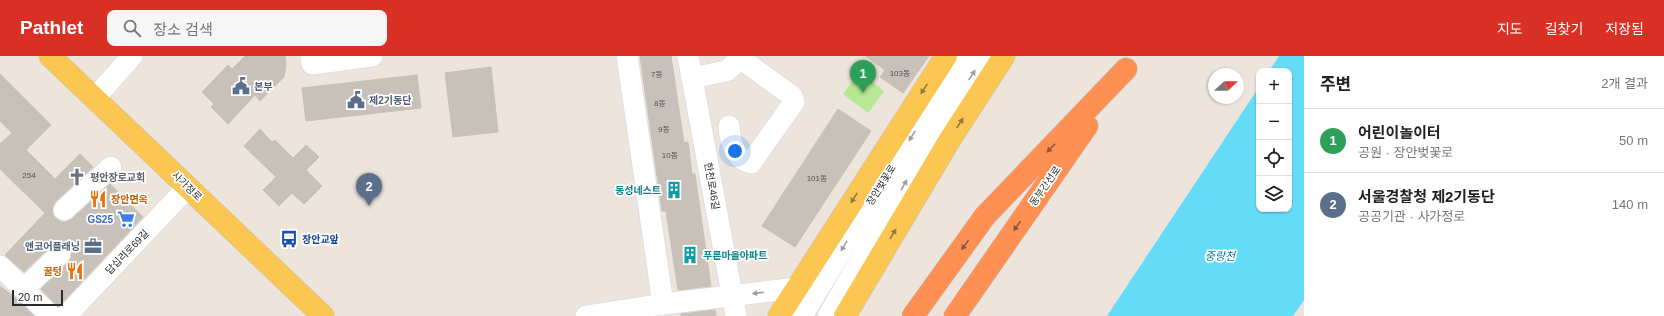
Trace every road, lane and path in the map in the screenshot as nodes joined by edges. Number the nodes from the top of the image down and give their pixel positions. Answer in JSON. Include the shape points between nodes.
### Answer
{"nodes":[{"id":1,"x":50,"y":56,"type":"edge"},
{"id":2,"x":132,"y":56,"type":"edge"},
{"id":3,"x":311,"y":56,"type":"edge"},
{"id":4,"x":372,"y":56,"type":"edge"},
{"id":5,"x":627,"y":56,"type":"edge"},
{"id":6,"x":688,"y":56,"type":"edge"},
{"id":7,"x":946,"y":56,"type":"edge"},
{"id":8,"x":964,"y":56,"type":"edge"},
{"id":9,"x":984,"y":56,"type":"edge"},
{"id":10,"x":1004,"y":56,"type":"edge"},
{"id":11,"x":739,"y":57,"type":"edge"},
{"id":12,"x":1131,"y":63,"type":"edge"},
{"id":13,"x":692,"y":78,"type":"junction"},
{"id":14,"x":95,"y":98,"type":"junction"},
{"id":15,"x":729,"y":126,"type":"dead end"},
{"id":16,"x":111,"y":167,"type":"dead end"},
{"id":17,"x":188,"y":187,"type":"junction"},
{"id":18,"x":64,"y":210,"type":"dead end"},
{"id":19,"x":60,"y":254,"type":"dead end"},
{"id":20,"x":0,"y":266,"type":"edge"},
{"id":21,"x":796,"y":288,"type":"junction"},
{"id":22,"x":24,"y":289,"type":"junction"},
{"id":23,"x":732,"y":296,"type":"junction"},
{"id":24,"x":663,"y":304,"type":"junction"},
{"id":25,"x":51,"y":316,"type":"edge"},
{"id":26,"x":66,"y":316,"type":"edge"},
{"id":27,"x":323,"y":316,"type":"edge"},
{"id":28,"x":586,"y":316,"type":"edge"},
{"id":29,"x":736,"y":316,"type":"edge"},
{"id":30,"x":779,"y":316,"type":"edge"},
{"id":31,"x":802,"y":316,"type":"edge"},
{"id":32,"x":828,"y":316,"type":"edge"},
{"id":33,"x":845,"y":316,"type":"edge"},
{"id":34,"x":913,"y":316,"type":"edge"},
{"id":35,"x":955,"y":316,"type":"edge"}],
"edges":[{"from":1,"to":14,"type":"main road","name":"사가정로"},
{"from":2,"to":14,"type":"street"},
{"from":3,"to":4,"type":"street","via":[[312,64]]},
{"from":5,"to":24,"type":"street"},
{"from":6,"to":13,"type":"street","name":"한천로46길"},
{"from":7,"to":21,"type":"main road","one_way":true},
{"from":8,"to":31,"type":"street","name":"장안벚꽃로","one_way":true},
{"from":32,"to":9,"type":"street","name":"장안벚꽃로","one_way":true,"via":[[933,135]]},
{"from":33,"to":10,"type":"main road","one_way":true,"via":[[949,141]]},
{"from":11,"to":13,"type":"street","via":[[726,70]]},
{"from":11,"to":15,"type":"street","via":[[792,96],[794,102],[751,163],[736,152]]},
{"from":12,"to":34,"type":"highway","one_way":true,"via":[[985,216]]},
{"from":12,"to":35,"type":"highway","name":"동부간선로","one_way":true},
{"from":13,"to":23,"type":"street","name":"한천로46길"},
{"from":14,"to":17,"type":"main road","name":"사가정로"},
{"from":16,"to":18,"type":"street"},
{"from":17,"to":26,"type":"street","name":"답십리로69길"},
{"from":17,"to":27,"type":"main road","name":"사가정로"},
{"from":19,"to":22,"type":"street"},
{"from":20,"to":22,"type":"street"},
{"from":21,"to":23,"type":"street","one_way":true},
{"from":21,"to":30,"type":"main road"},
{"from":22,"to":25,"type":"street"},
{"from":23,"to":24,"type":"street"},
{"from":23,"to":29,"type":"street","name":"한천로46길"},
{"from":24,"to":28,"type":"street"}]}
